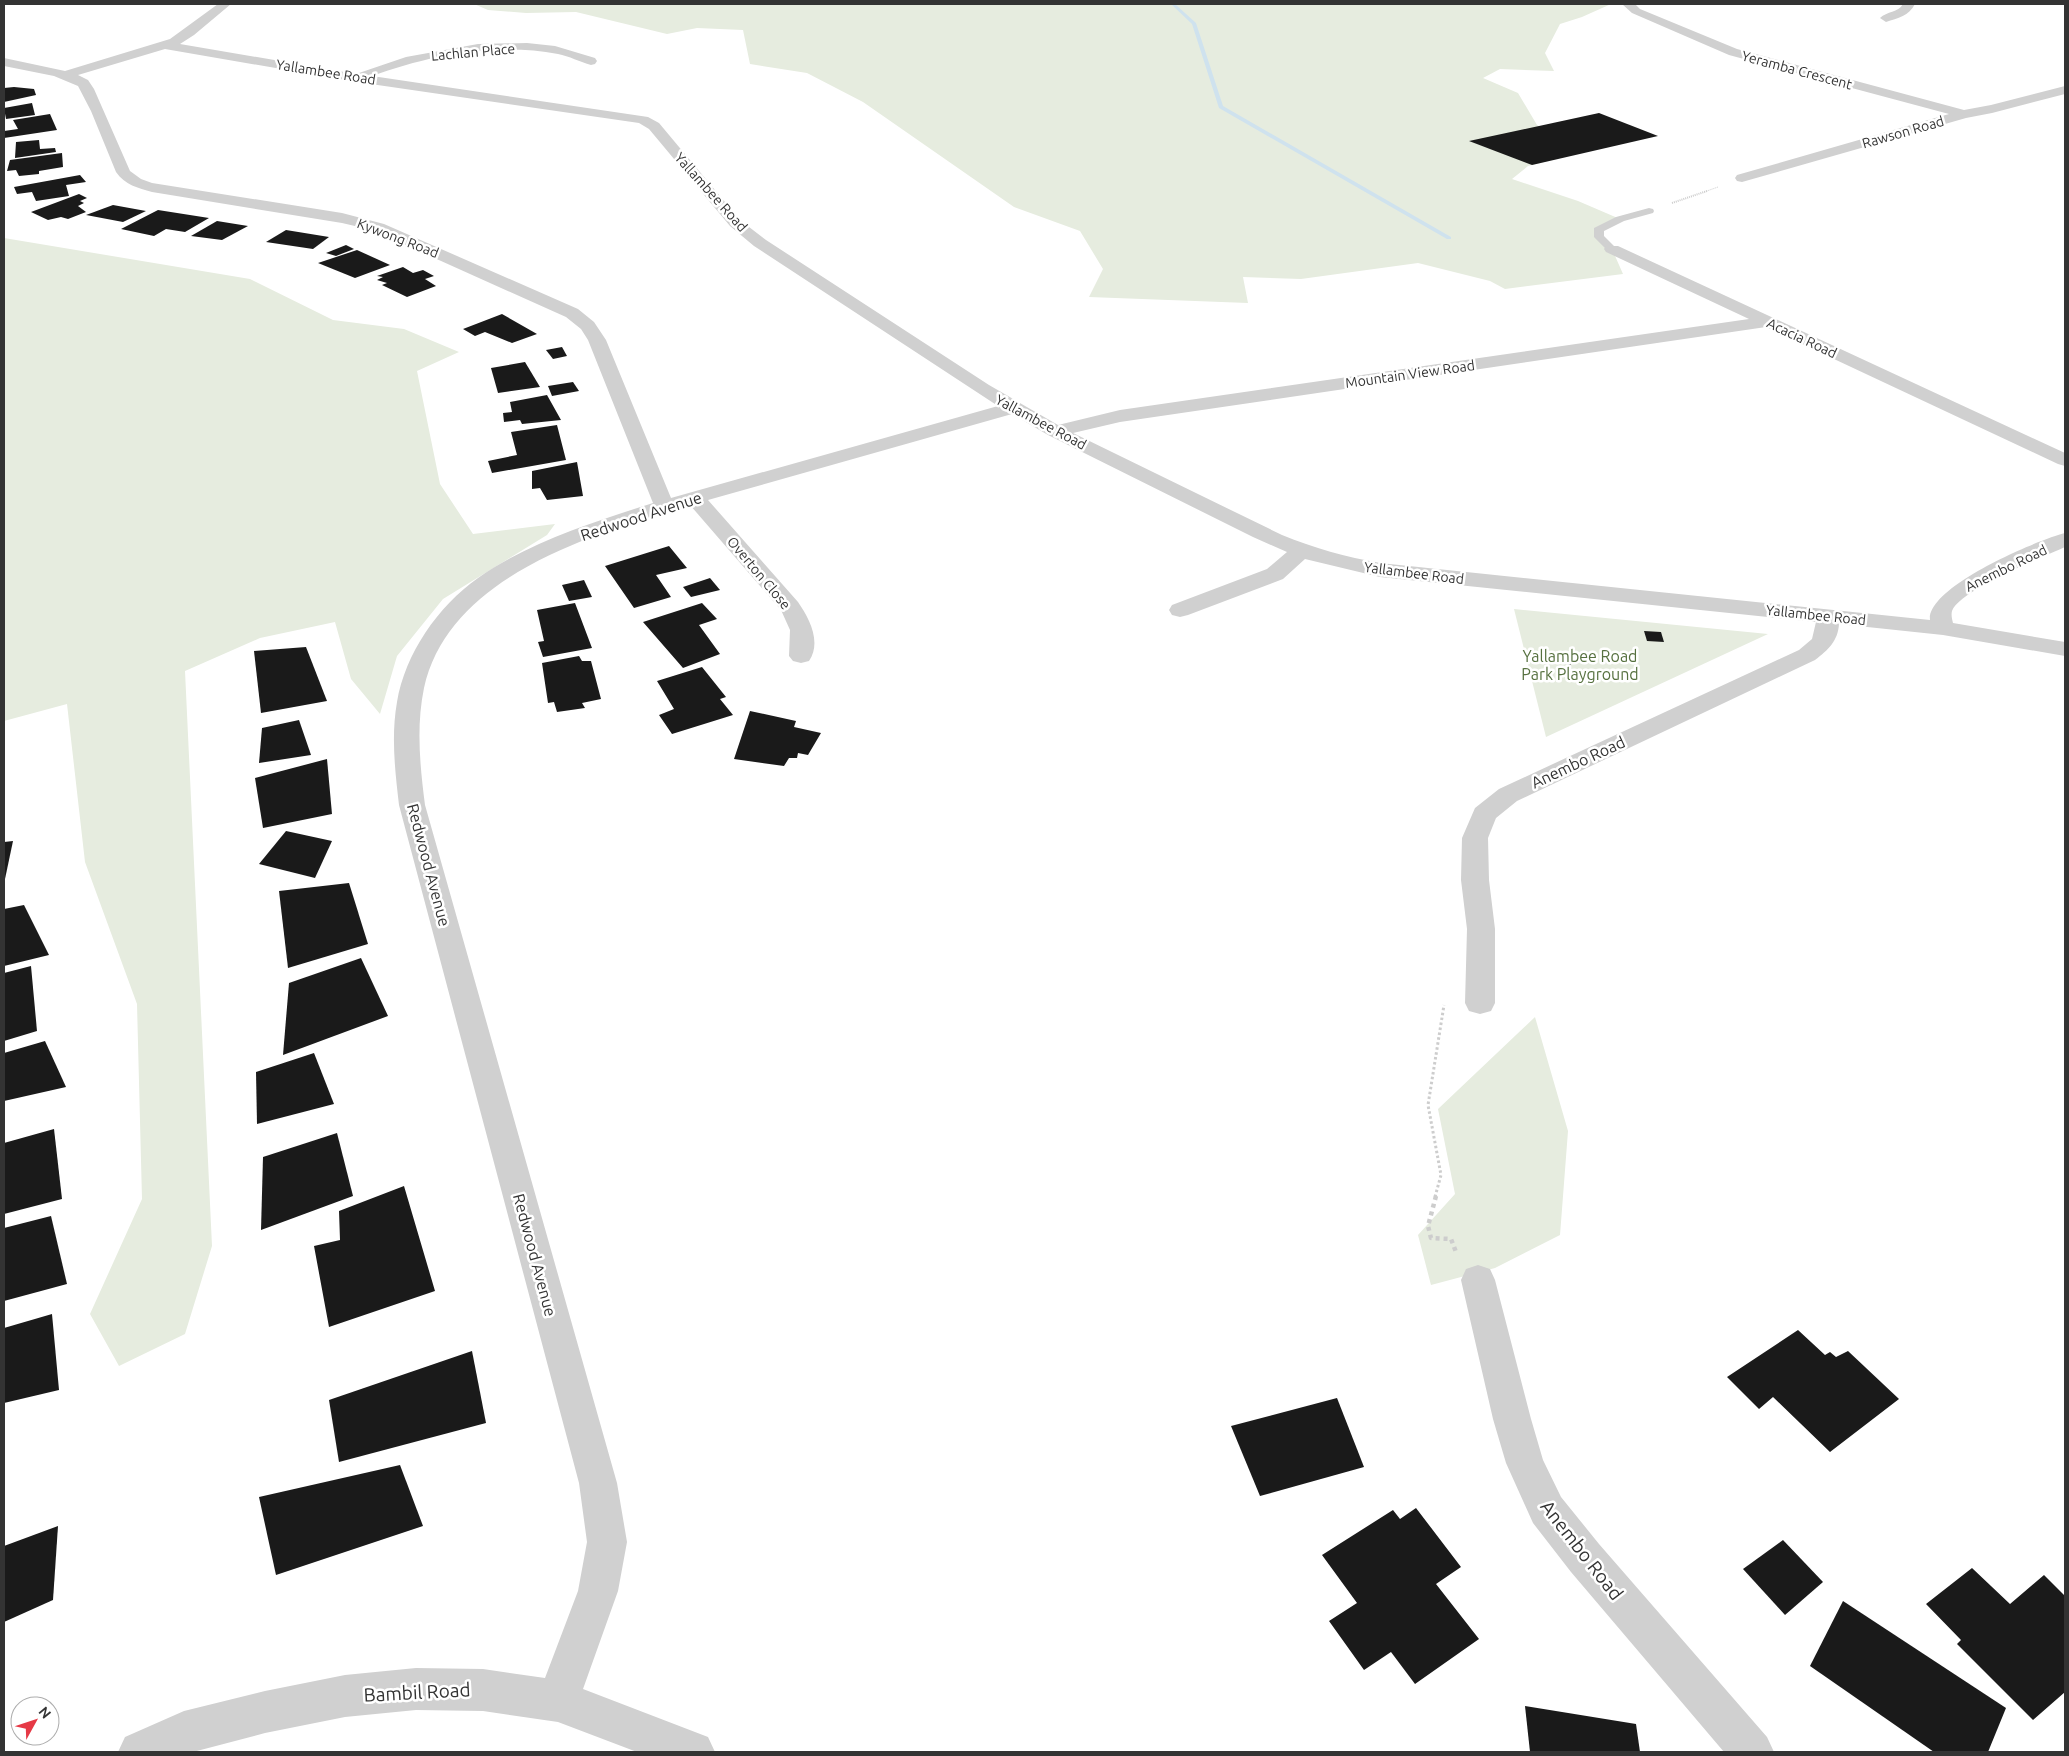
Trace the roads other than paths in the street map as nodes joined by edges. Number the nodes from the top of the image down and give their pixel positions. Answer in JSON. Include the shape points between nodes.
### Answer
{"nodes":[{"id":1,"x":225,"y":4,"type":"edge"},
{"id":2,"x":1909,"y":4,"type":"edge"},
{"id":3,"x":1632,"y":7,"type":"edge"},
{"id":4,"x":1886,"y":18,"type":"dead end"},
{"id":5,"x":165,"y":45,"type":"junction"},
{"id":6,"x":591,"y":61,"type":"dead end"},
{"id":7,"x":4,"y":62,"type":"edge"},
{"id":8,"x":64,"y":76,"type":"junction"},
{"id":9,"x":357,"y":78,"type":"junction"},
{"id":10,"x":2065,"y":90,"type":"edge"},
{"id":11,"x":1964,"y":114,"type":"junction"},
{"id":12,"x":1742,"y":178,"type":"road end"},
{"id":13,"x":1649,"y":211,"type":"road end"},
{"id":14,"x":1612,"y":249,"type":"joint"},
{"id":15,"x":1766,"y":322,"type":"junction"},
{"id":16,"x":1012,"y":408,"type":"junction"},
{"id":17,"x":1055,"y":431,"type":"junction"},
{"id":18,"x":2065,"y":460,"type":"edge"},
{"id":19,"x":695,"y":498,"type":"junction"},
{"id":20,"x":664,"y":505,"type":"junction"},
{"id":21,"x":2065,"y":539,"type":"edge"},
{"id":22,"x":1301,"y":551,"type":"junction"},
{"id":23,"x":1180,"y":610,"type":"dead end"},
{"id":24,"x":1827,"y":617,"type":"junction"},
{"id":25,"x":1943,"y":628,"type":"junction"},
{"id":26,"x":2065,"y":649,"type":"edge"},
{"id":27,"x":801,"y":656,"type":"dead end"},
{"id":28,"x":1480,"y":1003,"type":"road end"},
{"id":29,"x":1478,"y":1280,"type":"road end"},
{"id":30,"x":558,"y":1701,"type":"junction"},
{"id":31,"x":140,"y":1752,"type":"edge"},
{"id":32,"x":693,"y":1752,"type":"edge"},
{"id":33,"x":1752,"y":1752,"type":"edge"}],
"edges":[{"from":1,"to":5,"type":"street","via":[[182,38]]},
{"from":2,"to":4,"type":"street","via":[[1901,13]]},
{"from":3,"to":11,"type":"street","name":"Yeramba Crescent","via":[[1733,52]]},
{"from":5,"to":8,"type":"street"},
{"from":5,"to":9,"type":"street","name":"Yallambee Road"},
{"from":6,"to":9,"type":"street","name":"Lachlan Place","via":[[552,49],[476,49],[410,59]]},
{"from":7,"to":8,"type":"street","name":"Kywong Road"},
{"from":8,"to":20,"type":"street","name":"Kywong Road","via":[[86,86],[123,172],[132,180],[151,187],[342,218],[378,227],[580,319],[597,340]]},
{"from":9,"to":16,"type":"street","name":"Yallambee Road","via":[[623,116],[650,123],[747,233]]},
{"from":10,"to":11,"type":"street","name":"Rawson Road"},
{"from":11,"to":12,"type":"street","name":"Rawson Road"},
{"from":13,"to":14,"type":"lane","name":"Acacia Road","via":[[1620,219],[1598,230],[1599,237]]},
{"from":14,"to":15,"type":"street","name":"Acacia Road"},
{"from":15,"to":17,"type":"street","name":"Mountain View Road","via":[[1120,416]]},
{"from":15,"to":18,"type":"street","name":"Acacia Road"},
{"from":16,"to":17,"type":"street","name":"Yallambee Road"},
{"from":16,"to":19,"type":"street","name":"Redwood Avenue"},
{"from":17,"to":22,"type":"street","name":"Yallambee Road"},
{"from":19,"to":20,"type":"street","name":"Redwood Avenue"},
{"from":19,"to":27,"type":"street","name":"Overton Close","via":[[799,621],[804,634]]},
{"from":20,"to":30,"type":"street","name":"Redwood Avenue","via":[[546,550],[475,591],[445,624],[430,648],[418,670],[408,709],[406,752],[412,805],[598,1483],[607,1542],[598,1591]]},
{"from":21,"to":25,"type":"street","name":"Anembo Road","via":[[1955,593],[1942,608]]},
{"from":22,"to":23,"type":"street","via":[[1275,574]]},
{"from":22,"to":24,"type":"street","name":"Yallambee Road","via":[[1380,570]]},
{"from":24,"to":25,"type":"street","name":"Yallambee Road"},
{"from":24,"to":28,"type":"street","name":"Anembo Road","via":[[1828,631],[1824,639],[1808,655],[1508,795],[1484,814],[1475,838],[1475,880],[1481,929]]},
{"from":25,"to":26,"type":"street","name":"Yallambee Road"},
{"from":29,"to":33,"type":"street","name":"Anembo Road","via":[[1525,1463],[1547,1510]]},
{"from":30,"to":31,"type":"street","name":"Bambil Road","via":[[483,1690],[416,1689],[345,1696],[184,1733]]},
{"from":30,"to":32,"type":"street","name":"Bambil Road"}]}
